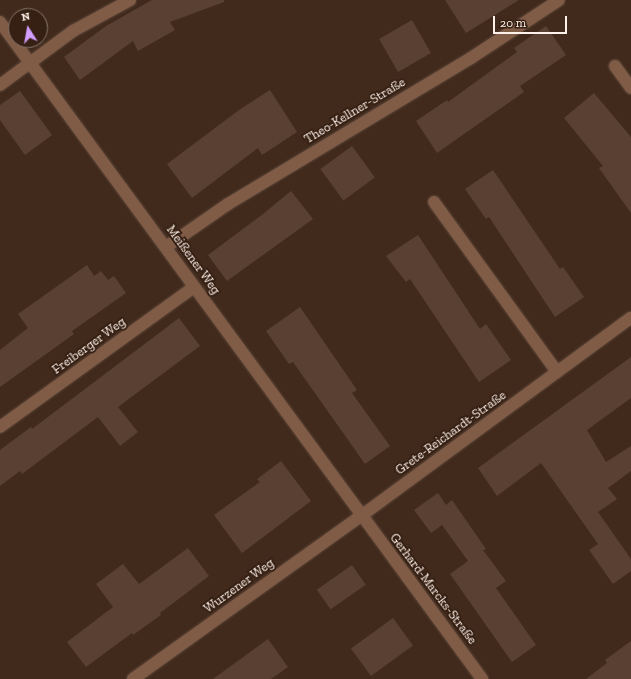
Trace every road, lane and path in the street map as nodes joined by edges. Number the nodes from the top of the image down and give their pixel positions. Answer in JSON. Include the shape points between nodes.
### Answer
{"nodes":[{"id":1,"x":130,"y":0,"type":"edge"},
{"id":2,"x":559,"y":0,"type":"edge"},
{"id":3,"x":0,"y":22,"type":"edge"},
{"id":4,"x":30,"y":63,"type":"junction"},
{"id":5,"x":615,"y":66,"type":"dead end"},
{"id":6,"x":0,"y":85,"type":"edge"},
{"id":7,"x":631,"y":88,"type":"edge"},
{"id":8,"x":434,"y":202,"type":"dead end"},
{"id":9,"x":166,"y":247,"type":"junction"},
{"id":10,"x":194,"y":287,"type":"junction"},
{"id":11,"x":631,"y":318,"type":"edge"},
{"id":12,"x":557,"y":372,"type":"junction"},
{"id":13,"x":0,"y":427,"type":"edge"},
{"id":14,"x":361,"y":516,"type":"junction"},
{"id":15,"x":133,"y":679,"type":"edge"},
{"id":16,"x":482,"y":679,"type":"edge"}],
"edges":[{"from":1,"to":4,"type":"street","via":[[74,31]]},
{"from":2,"to":9,"type":"street","name":"Theo-Kellner-Straße","via":[[471,58],[228,204]]},
{"from":3,"to":4,"type":"street","name":"Meißener Weg"},
{"from":4,"to":6,"type":"street"},
{"from":4,"to":9,"type":"street","name":"Meißener Weg"},
{"from":5,"to":7,"type":"street"},
{"from":8,"to":12,"type":"street"},
{"from":9,"to":10,"type":"street","name":"Meißener Weg"},
{"from":10,"to":13,"type":"street","name":"Freiberger Weg"},
{"from":10,"to":14,"type":"street","name":"Meißener Weg"},
{"from":11,"to":12,"type":"street","name":"Grete-Reichardt-Straße"},
{"from":12,"to":14,"type":"street","name":"Grete-Reichardt-Straße"},
{"from":14,"to":15,"type":"street","name":"Wurzener Weg"},
{"from":14,"to":16,"type":"street","name":"Gerhard-Marcks-Straße"}]}
